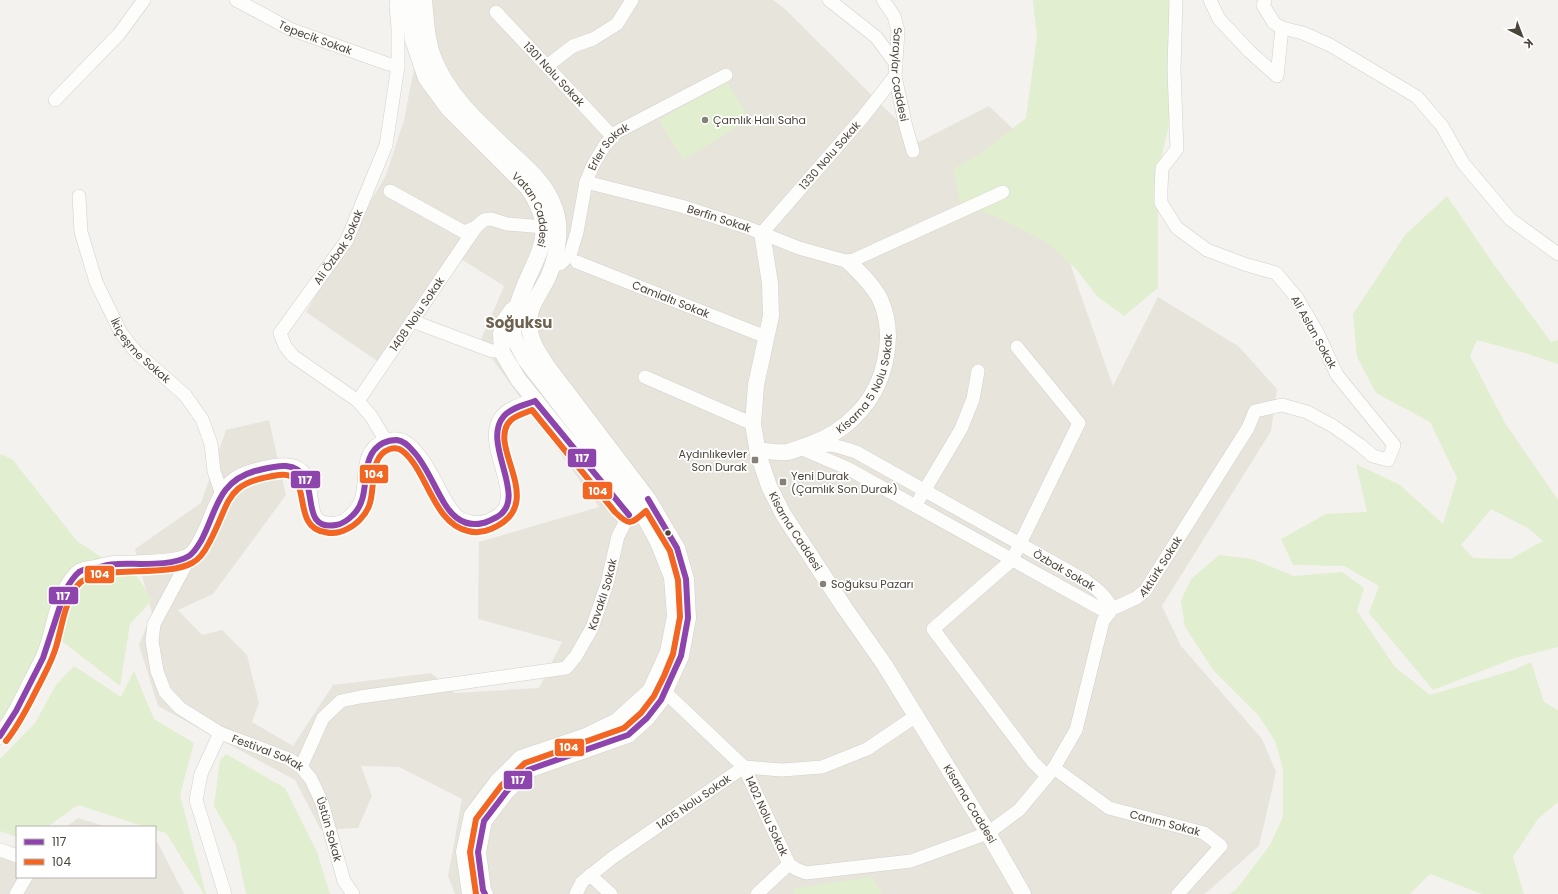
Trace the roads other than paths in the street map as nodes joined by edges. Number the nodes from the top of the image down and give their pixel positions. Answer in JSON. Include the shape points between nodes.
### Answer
{"nodes":[{"id":1,"x":144,"y":0,"type":"edge"},
{"id":2,"x":236,"y":0,"type":"edge"},
{"id":3,"x":397,"y":0,"type":"edge"},
{"id":4,"x":409,"y":0,"type":"edge"},
{"id":5,"x":424,"y":0,"type":"edge"},
{"id":6,"x":632,"y":0,"type":"edge"},
{"id":7,"x":829,"y":0,"type":"edge"},
{"id":8,"x":883,"y":0,"type":"edge"},
{"id":9,"x":1176,"y":0,"type":"edge"},
{"id":10,"x":1210,"y":0,"type":"edge"},
{"id":11,"x":1265,"y":0,"type":"edge"},
{"id":12,"x":496,"y":12,"type":"dead end"},
{"id":13,"x":1282,"y":28,"type":"junction"},
{"id":14,"x":398,"y":66,"type":"junction"},
{"id":15,"x":546,"y":66,"type":"junction"},
{"id":16,"x":896,"y":70,"type":"junction"},
{"id":17,"x":726,"y":75,"type":"dead end"},
{"id":18,"x":55,"y":100,"type":"dead end"},
{"id":19,"x":613,"y":137,"type":"junction"},
{"id":20,"x":913,"y":151,"type":"dead end"},
{"id":21,"x":586,"y":182,"type":"junction"},
{"id":22,"x":390,"y":191,"type":"dead end"},
{"id":23,"x":1002,"y":192,"type":"dead end"},
{"id":24,"x":79,"y":196,"type":"dead end"},
{"id":25,"x":476,"y":226,"type":"junction"},
{"id":26,"x":544,"y":227,"type":"junction"},
{"id":27,"x":762,"y":233,"type":"junction"},
{"id":28,"x":1558,"y":254,"type":"edge"},
{"id":29,"x":576,"y":262,"type":"dead end"},
{"id":30,"x":849,"y":262,"type":"junction"},
{"id":31,"x":552,"y":264,"type":"junction"},
{"id":32,"x":519,"y":299,"type":"junction"},
{"id":33,"x":412,"y":321,"type":"junction"},
{"id":34,"x":766,"y":337,"type":"junction"},
{"id":35,"x":1018,"y":347,"type":"dead end"},
{"id":36,"x":502,"y":348,"type":"junction"},
{"id":37,"x":978,"y":371,"type":"dead end"},
{"id":38,"x":645,"y":377,"type":"dead end"},
{"id":39,"x":358,"y":401,"type":"junction"},
{"id":40,"x":535,"y":401,"type":"junction"},
{"id":41,"x":753,"y":424,"type":"junction"},
{"id":42,"x":386,"y":441,"type":"junction"},
{"id":43,"x":800,"y":448,"type":"junction"},
{"id":44,"x":757,"y":450,"type":"junction"},
{"id":45,"x":1388,"y":460,"type":"joint"},
{"id":46,"x":925,"y":491,"type":"junction"},
{"id":47,"x":222,"y":495,"type":"junction"},
{"id":48,"x":915,"y":506,"type":"junction"},
{"id":49,"x":639,"y":507,"type":"junction"},
{"id":50,"x":1020,"y":544,"type":"junction"},
{"id":51,"x":191,"y":555,"type":"junction"},
{"id":52,"x":1012,"y":560,"type":"junction"},
{"id":53,"x":1112,"y":609,"type":"junction"},
{"id":54,"x":566,"y":668,"type":"joint"},
{"id":55,"x":665,"y":692,"type":"junction"},
{"id":56,"x":916,"y":716,"type":"junction"},
{"id":57,"x":220,"y":733,"type":"junction"},
{"id":58,"x":0,"y":736,"type":"edge"},
{"id":59,"x":301,"y":766,"type":"junction"},
{"id":60,"x":744,"y":767,"type":"junction"},
{"id":61,"x":1050,"y":772,"type":"junction"},
{"id":62,"x":988,"y":833,"type":"junction"},
{"id":63,"x":0,"y":850,"type":"edge"},
{"id":64,"x":16,"y":856,"type":"edge"},
{"id":65,"x":789,"y":864,"type":"junction"},
{"id":66,"x":590,"y":875,"type":"junction"},
{"id":67,"x":25,"y":878,"type":"edge"},
{"id":68,"x":16,"y":894,"type":"edge"},
{"id":69,"x":225,"y":894,"type":"edge"},
{"id":70,"x":353,"y":894,"type":"edge"},
{"id":71,"x":470,"y":894,"type":"edge"},
{"id":72,"x":485,"y":894,"type":"edge"},
{"id":73,"x":576,"y":894,"type":"edge"},
{"id":74,"x":611,"y":894,"type":"edge"},
{"id":75,"x":757,"y":894,"type":"edge"},
{"id":76,"x":1023,"y":894,"type":"edge"},
{"id":77,"x":1178,"y":894,"type":"edge"}],
"edges":[{"from":1,"to":18,"type":"street","via":[[119,34]]},
{"from":2,"to":14,"type":"street","name":"Tepecik Sokak","via":[[290,29]]},
{"from":3,"to":14,"type":"street","name":"Ali Özbak Sokak"},
{"from":4,"to":26,"type":"street","name":"Vatan Caddesi","via":[[413,40],[426,78],[448,108],[527,187],[542,213]]},
{"from":5,"to":31,"type":"street","name":"Vatan Caddesi","via":[[432,54],[447,84],[474,118],[540,180],[551,198],[558,229]]},
{"from":6,"to":15,"type":"street","via":[[617,24],[593,39],[573,46]]},
{"from":7,"to":16,"type":"street","via":[[876,37]]},
{"from":8,"to":16,"type":"street","name":"Saraylar Caddesi","via":[[894,16],[898,31]]},
{"from":9,"to":45,"type":"street","name":"Ali Aslan Sokak","via":[[1174,70],[1177,149],[1162,168],[1161,203],[1177,228],[1207,250],[1276,273],[1297,298],[1338,374],[1394,445]]},
{"from":10,"to":13,"type":"street","via":[[1219,19],[1277,76]]},
{"from":11,"to":13,"type":"street","via":[[1263,5],[1274,23]]},
{"from":12,"to":15,"type":"street","name":"1301 Nolu Sokak"},
{"from":13,"to":28,"type":"street","via":[[1330,45],[1416,97],[1442,126],[1463,163],[1510,219]]},
{"from":14,"to":39,"type":"street","name":"Ali Özbak Sokak","via":[[386,145],[347,240],[280,333],[285,346],[293,356]]},
{"from":15,"to":19,"type":"street","name":"1301 Nolu Sokak"},
{"from":16,"to":20,"type":"street","name":"Saraylar Caddesi","via":[[905,123]]},
{"from":16,"to":27,"type":"street","name":"1330 Nolu Sokak","via":[[863,117]]},
{"from":17,"to":19,"type":"street","name":"Erler Sokak","via":[[617,132]]},
{"from":19,"to":21,"type":"street","name":"Erler Sokak","via":[[605,145]]},
{"from":21,"to":27,"type":"street","name":"Berfin Sokak","via":[[681,206]]},
{"from":21,"to":31,"type":"street","name":"Erler Sokak","via":[[578,232],[570,255],[560,264]]},
{"from":22,"to":25,"type":"street","via":[[464,232]]},
{"from":23,"to":30,"type":"street"},
{"from":24,"to":47,"type":"street","name":"İkiçeşme Sokak","via":[[81,232],[96,282],[121,333],[136,352],[185,395],[202,419],[211,444],[214,471]]},
{"from":25,"to":26,"type":"street","via":[[484,220],[491,219],[507,224]]},
{"from":25,"to":33,"type":"street","name":"1408 Nolu Sokak"},
{"from":26,"to":31,"type":"street"},
{"from":26,"to":32,"type":"street","name":"Vatan Caddesi","via":[[539,255]]},
{"from":27,"to":30,"type":"street","name":"Berfin Sokak","via":[[799,248]]},
{"from":27,"to":34,"type":"street","name":"Kisarna Caddesi","via":[[771,302]]},
{"from":29,"to":34,"type":"street","name":"Camialtı Sokak"},
{"from":30,"to":43,"type":"street","name":"Kisarna 5 Nolu Sokak","via":[[880,299],[885,314],[888,346],[882,369],[871,396],[857,414],[840,429]]},
{"from":31,"to":49,"type":"street","name":"Vatan Caddesi","via":[[530,313],[532,339]]},
{"from":32,"to":36,"type":"street","via":[[505,320]]},
{"from":32,"to":49,"type":"street","name":"Vatan Caddesi","via":[[514,318],[514,336],[525,359]]},
{"from":33,"to":36,"type":"street","via":[[492,351]]},
{"from":33,"to":39,"type":"street","name":"1408 Nolu Sokak"},
{"from":34,"to":41,"type":"street","name":"Kisarna Caddesi","via":[[756,385]]},
{"from":35,"to":50,"type":"street","via":[[1079,423]]},
{"from":36,"to":40,"type":"street","via":[[518,379]]},
{"from":37,"to":46,"type":"street","via":[[973,399],[960,429]]},
{"from":38,"to":41,"type":"street"},
{"from":39,"to":42,"type":"street","name":"Ali Özbak Sokak","via":[[371,416]]},
{"from":40,"to":42,"type":"street","via":[[508,412],[498,428],[496,438],[508,479],[509,501],[505,510],[487,523],[476,524],[457,518],[409,446],[401,441]]},
{"from":40,"to":49,"type":"street","via":[[620,508]]},
{"from":41,"to":44,"type":"street","name":"Kisarna Caddesi"},
{"from":42,"to":47,"type":"street","via":[[370,454],[362,504],[343,523],[320,523],[314,517],[307,481],[300,471],[289,465],[237,478]]},
{"from":43,"to":44,"type":"street","name":"Kisarna 5 Nolu Sokak","via":[[789,452]]},
{"from":43,"to":46,"type":"street","name":"Özbak Sokak","via":[[831,445],[856,452]]},
{"from":43,"to":48,"type":"street","name":"Özbak Sokak","via":[[847,468]]},
{"from":44,"to":56,"type":"street","name":"Kisarna Caddesi","via":[[769,486],[783,514]]},
{"from":45,"to":53,"type":"street","name":"Aktürk Sokak","via":[[1373,456],[1333,426],[1307,412],[1282,406],[1255,411],[1248,428],[1145,591]]},
{"from":46,"to":48,"type":"street"},
{"from":46,"to":50,"type":"street","name":"Özbak Sokak"},
{"from":47,"to":51,"type":"street","via":[[205,534]]},
{"from":48,"to":52,"type":"street","name":"Özbak Sokak"},
{"from":49,"to":54,"type":"street","name":"Kavaklı Sokak","via":[[618,536],[607,584],[592,628]]},
{"from":49,"to":55,"type":"street","name":"Vatan Caddesi","via":[[677,548],[686,579],[688,618],[681,656]]},
{"from":49,"to":71,"type":"street","name":"Vatan Caddesi","via":[[658,542],[672,577],[674,616],[668,652],[650,691],[617,721],[586,736],[521,758],[497,782],[472,815],[464,852]]},
{"from":50,"to":52,"type":"street"},
{"from":50,"to":53,"type":"street","name":"Özbak Sokak","via":[[1086,581],[1101,592]]},
{"from":51,"to":57,"type":"street","name":"Festival Sokak","via":[[154,624],[152,641],[157,671],[165,692],[180,708]]},
{"from":51,"to":58,"type":"street","via":[[172,561],[112,564],[80,571],[65,589],[45,654],[11,723]]},
{"from":52,"to":53,"type":"street","name":"Özbak Sokak","via":[[1101,609]]},
{"from":52,"to":61,"type":"street","via":[[933,629],[1033,762]]},
{"from":53,"to":61,"type":"street","via":[[1102,621],[1076,730]]},
{"from":54,"to":59,"type":"street","name":"Festival Sokak","via":[[342,701],[323,718]]},
{"from":55,"to":60,"type":"street","name":"1402 Nolu Sokak"},
{"from":55,"to":72,"type":"street","name":"Vatan Caddesi","via":[[647,718],[628,735],[528,770],[507,791],[484,821],[478,852]]},
{"from":56,"to":60,"type":"street","via":[[868,750],[822,767],[782,770]]},
{"from":56,"to":62,"type":"street","name":"Kisarna Caddesi"},
{"from":57,"to":59,"type":"street","name":"Festival Sokak"},
{"from":57,"to":69,"type":"street","via":[[201,774],[196,800]]},
{"from":59,"to":70,"type":"street","name":"Üstün Sokak","via":[[311,779],[322,803],[344,881]]},
{"from":60,"to":65,"type":"street","name":"1402 Nolu Sokak"},
{"from":60,"to":66,"type":"street","name":"1405 Nolu Sokak"},
{"from":61,"to":62,"type":"street","via":[[1019,810]]},
{"from":61,"to":77,"type":"street","name":"Canım Sokak","via":[[1109,808],[1204,833],[1221,846]]},
{"from":62,"to":65,"type":"street","name":"1402 Nolu Sokak","via":[[911,861],[806,872]]},
{"from":62,"to":76,"type":"street","name":"Kisarna Caddesi"},
{"from":63,"to":64,"type":"street"},
{"from":65,"to":75,"type":"street"},
{"from":66,"to":73,"type":"street","name":"1405 Nolu Sokak","via":[[582,882]]},
{"from":66,"to":74,"type":"street"},
{"from":67,"to":68,"type":"street"}]}
